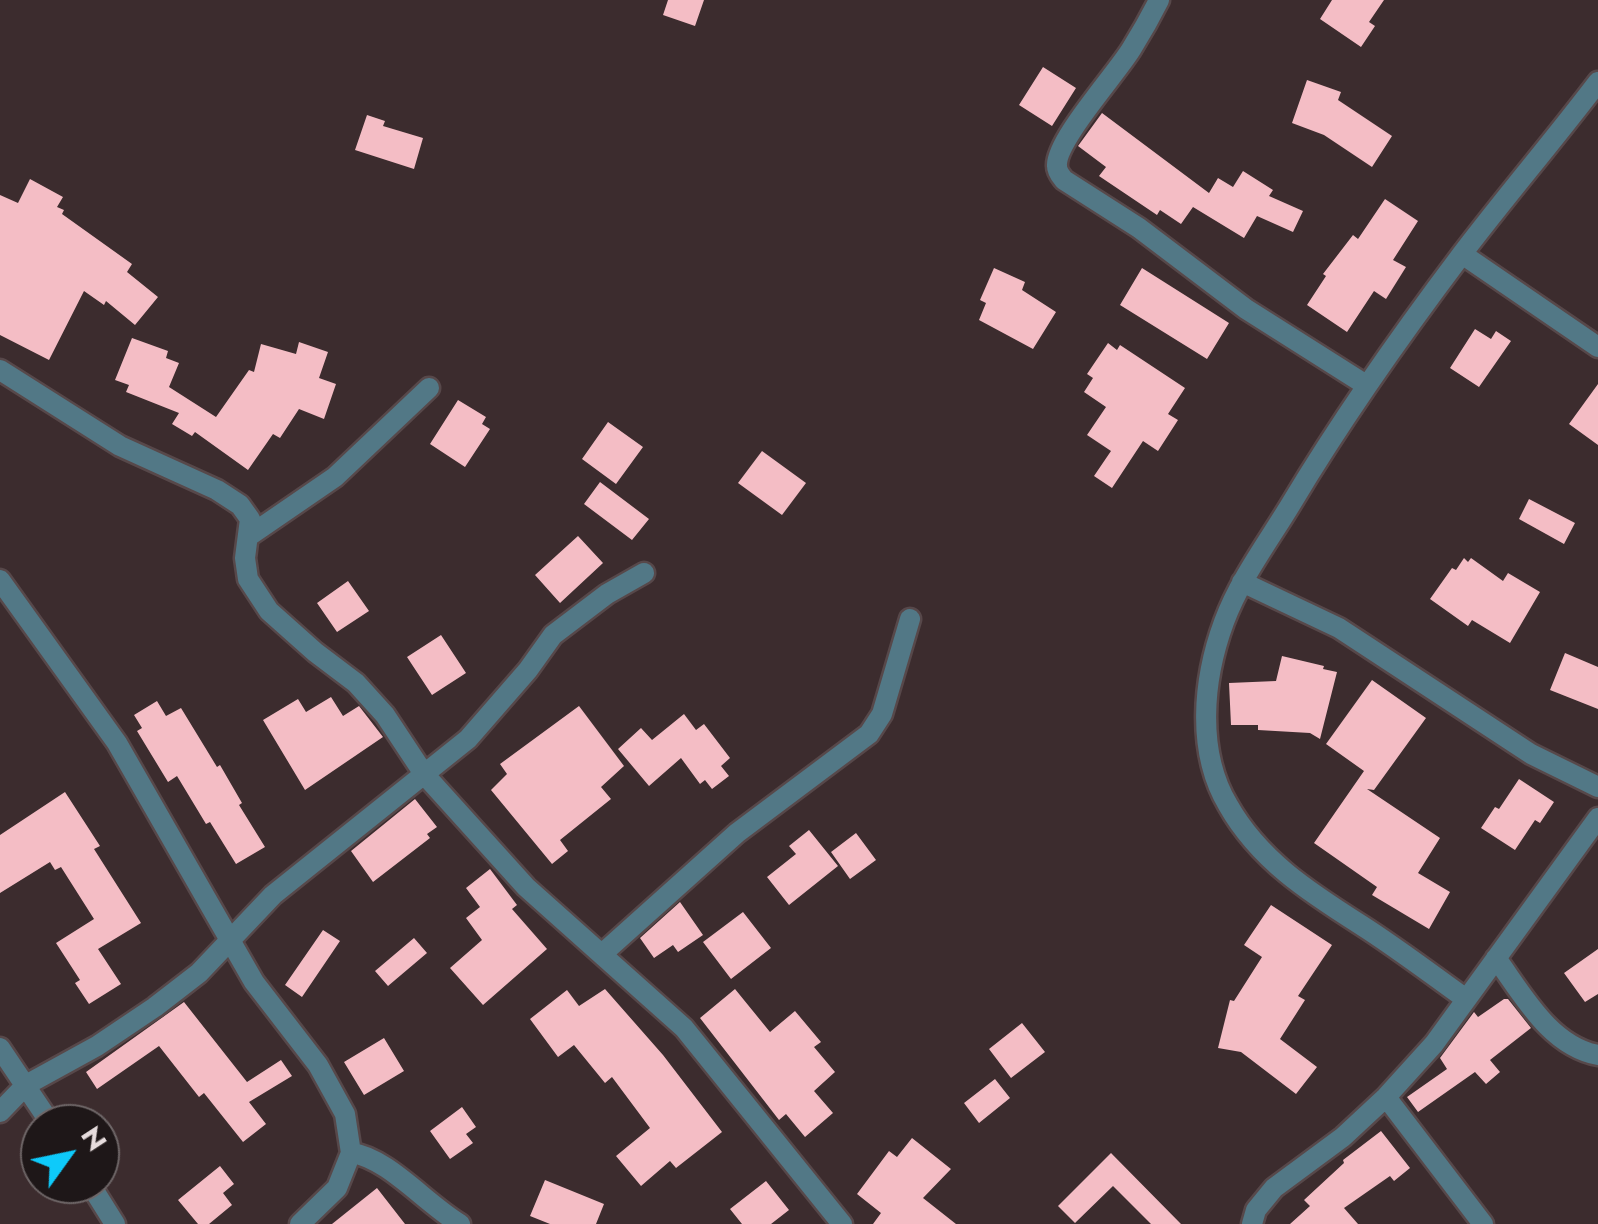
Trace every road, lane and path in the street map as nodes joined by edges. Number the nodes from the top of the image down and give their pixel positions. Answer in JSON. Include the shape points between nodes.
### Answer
{"nodes":[{"id":1,"x":1160,"y":0,"type":"edge"},
{"id":2,"x":1598,"y":82,"type":"edge"},
{"id":3,"x":1462,"y":254,"type":"junction"},
{"id":4,"x":1598,"y":347,"type":"edge"},
{"id":5,"x":0,"y":370,"type":"edge"},
{"id":6,"x":1366,"y":385,"type":"junction"},
{"id":7,"x":430,"y":388,"type":"dead end"},
{"id":8,"x":250,"y":536,"type":"junction"},
{"id":9,"x":644,"y":573,"type":"dead end"},
{"id":10,"x":0,"y":580,"type":"edge"},
{"id":11,"x":1242,"y":582,"type":"junction"},
{"id":12,"x":910,"y":619,"type":"dead end"},
{"id":13,"x":424,"y":774,"type":"junction"},
{"id":14,"x":1598,"y":787,"type":"edge"},
{"id":15,"x":1598,"y":818,"type":"edge"},
{"id":16,"x":231,"y":942,"type":"junction"},
{"id":17,"x":602,"y":954,"type":"junction"},
{"id":18,"x":1496,"y":958,"type":"junction"},
{"id":19,"x":1466,"y":999,"type":"junction"},
{"id":20,"x":0,"y":1048,"type":"edge"},
{"id":21,"x":1598,"y":1055,"type":"edge"},
{"id":22,"x":26,"y":1085,"type":"junction"},
{"id":23,"x":1386,"y":1098,"type":"junction"},
{"id":24,"x":38,"y":1104,"type":"edge"},
{"id":25,"x":0,"y":1112,"type":"edge"},
{"id":26,"x":351,"y":1153,"type":"junction"},
{"id":27,"x":300,"y":1224,"type":"edge"},
{"id":28,"x":460,"y":1224,"type":"edge"},
{"id":29,"x":842,"y":1224,"type":"edge"},
{"id":30,"x":1252,"y":1224,"type":"edge"},
{"id":31,"x":1483,"y":1224,"type":"edge"}],
"edges":[{"from":1,"to":6,"type":"street","via":[[1080,118],[1059,156],[1059,173],[1222,292]]},
{"from":2,"to":3,"type":"street"},
{"from":3,"to":4,"type":"street"},
{"from":3,"to":6,"type":"street"},
{"from":5,"to":8,"type":"street","via":[[120,446],[218,490],[250,519]]},
{"from":6,"to":11,"type":"street"},
{"from":7,"to":8,"type":"street","via":[[335,477]]},
{"from":8,"to":13,"type":"street","via":[[245,558],[255,592],[282,625],[356,682]]},
{"from":9,"to":13,"type":"street","via":[[553,635],[468,739]]},
{"from":10,"to":16,"type":"street","via":[[117,743]]},
{"from":11,"to":14,"type":"street","via":[[1340,628],[1531,754]]},
{"from":11,"to":19,"type":"street","via":[[1213,657],[1206,708],[1213,774],[1226,803],[1252,843],[1286,875]]},
{"from":12,"to":17,"type":"street","via":[[882,714],[869,734],[738,833]]},
{"from":13,"to":16,"type":"street","via":[[273,895]]},
{"from":13,"to":17,"type":"street","via":[[526,887]]},
{"from":15,"to":18,"type":"street"},
{"from":16,"to":22,"type":"street","via":[[155,1008]]},
{"from":16,"to":26,"type":"street","via":[[270,1008],[333,1088]]},
{"from":17,"to":29,"type":"street","via":[[684,1028]]},
{"from":18,"to":19,"type":"street"},
{"from":18,"to":21,"type":"street","via":[[1561,1039]]},
{"from":19,"to":23,"type":"street"},
{"from":20,"to":22,"type":"street"},
{"from":22,"to":24,"type":"street"},
{"from":22,"to":25,"type":"street"},
{"from":23,"to":30,"type":"street","via":[[1274,1188]]},
{"from":23,"to":31,"type":"street"},
{"from":26,"to":27,"type":"street","via":[[337,1188]]},
{"from":26,"to":28,"type":"street","via":[[376,1159]]}]}
